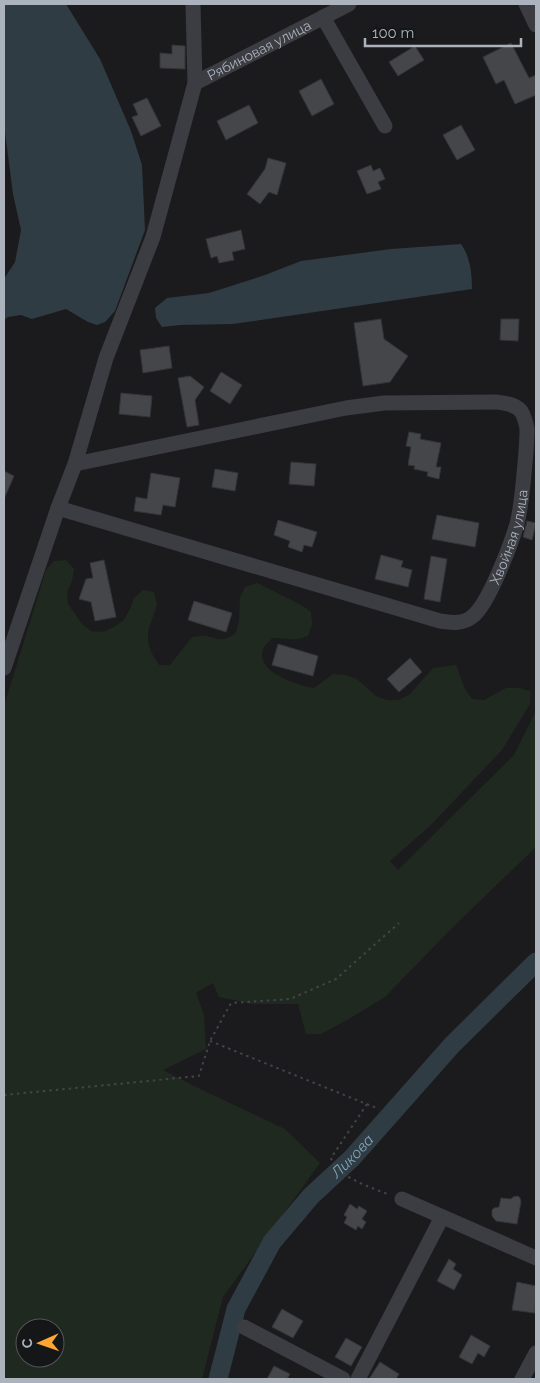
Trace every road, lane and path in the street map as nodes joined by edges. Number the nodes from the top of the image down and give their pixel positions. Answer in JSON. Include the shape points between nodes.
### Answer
{"nodes":[{"id":1,"x":193,"y":4,"type":"edge"},
{"id":2,"x":349,"y":4,"type":"edge"},
{"id":3,"x":526,"y":4,"type":"edge"},
{"id":4,"x":323,"y":17,"type":"junction"},
{"id":5,"x":536,"y":25,"type":"edge"},
{"id":6,"x":195,"y":83,"type":"junction"},
{"id":7,"x":385,"y":126,"type":"dead end"},
{"id":8,"x":75,"y":464,"type":"junction"},
{"id":9,"x":58,"y":508,"type":"junction"},
{"id":10,"x":4,"y":668,"type":"edge"},
{"id":11,"x":399,"y":923,"type":"dead end"},
{"id":12,"x":210,"y":1041,"type":"junction"},
{"id":13,"x":4,"y":1095,"type":"edge"},
{"id":14,"x":367,"y":1104,"type":"junction"},
{"id":15,"x":379,"y":1109,"type":"dead end"},
{"id":16,"x":402,"y":1199,"type":"joint"},
{"id":17,"x":442,"y":1217,"type":"junction"},
{"id":18,"x":536,"y":1258,"type":"edge"},
{"id":19,"x":244,"y":1327,"type":"dead end"},
{"id":20,"x":536,"y":1353,"type":"edge"},
{"id":21,"x":343,"y":1379,"type":"edge"},
{"id":22,"x":358,"y":1379,"type":"edge"},
{"id":23,"x":522,"y":1379,"type":"edge"}],
"edges":[{"from":1,"to":6,"type":"street"},
{"from":2,"to":4,"type":"street","name":"Рябиновая улица"},
{"from":3,"to":5,"type":"street"},
{"from":4,"to":6,"type":"street","name":"Рябиновая улица"},
{"from":4,"to":7,"type":"street"},
{"from":6,"to":8,"type":"street","via":[[153,237],[106,358]]},
{"from":8,"to":9,"type":"street"},
{"from":8,"to":9,"type":"street","name":"Хвойная улица","via":[[384,403],[506,403],[520,410],[527,428],[517,523],[501,567],[485,602],[474,616],[453,623]]},
{"from":9,"to":10,"type":"street"},
{"from":11,"to":12,"type":"path","via":[[336,979],[290,999],[231,1004]]},
{"from":12,"to":13,"type":"path","via":[[199,1076]]},
{"from":12,"to":14,"type":"path"},
{"from":14,"to":15,"type":"path"},
{"from":14,"to":16,"type":"path","via":[[331,1158],[332,1163],[351,1179]]},
{"from":16,"to":17,"type":"street"},
{"from":17,"to":18,"type":"street"},
{"from":17,"to":22,"type":"street"},
{"from":19,"to":21,"type":"street"},
{"from":20,"to":23,"type":"street"}]}
